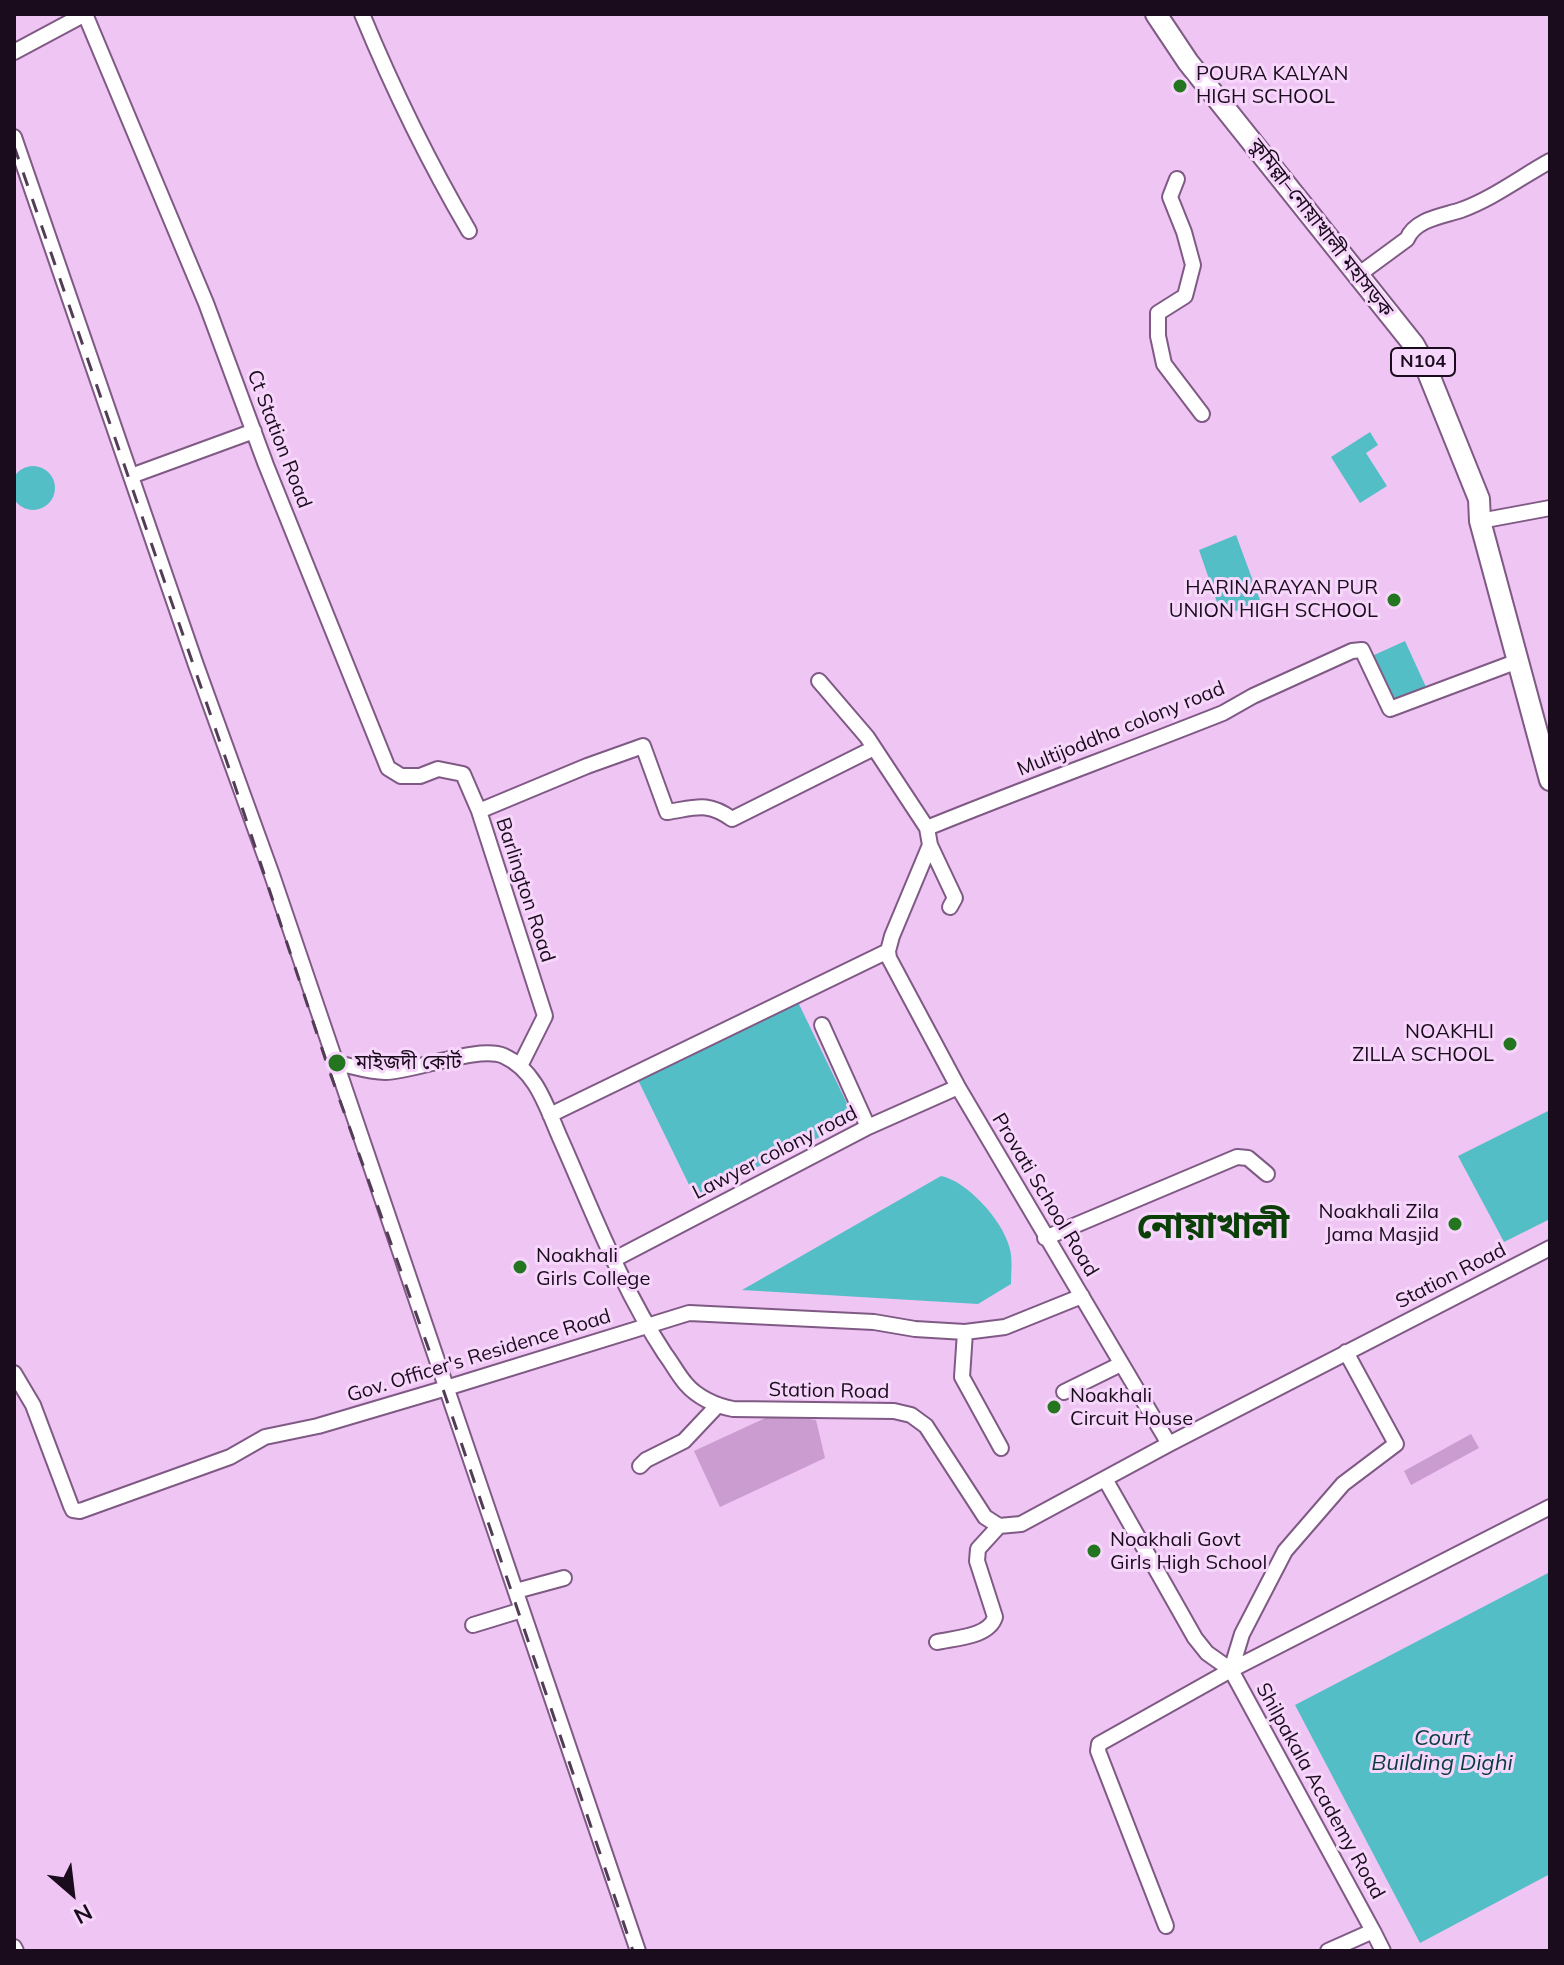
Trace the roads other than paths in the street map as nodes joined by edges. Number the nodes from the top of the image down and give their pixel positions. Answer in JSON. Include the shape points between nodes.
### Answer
{"nodes":[{"id":1,"x":85,"y":14,"type":"edge"},
{"id":2,"x":362,"y":14,"type":"edge"},
{"id":3,"x":1156,"y":14,"type":"edge"},
{"id":4,"x":14,"y":52,"type":"edge"},
{"id":5,"x":14,"y":137,"type":"edge"},
{"id":6,"x":1550,"y":161,"type":"edge"},
{"id":7,"x":1177,"y":179,"type":"dead end"},
{"id":8,"x":469,"y":231,"type":"dead end"},
{"id":9,"x":1358,"y":275,"type":"junction"},
{"id":10,"x":1202,"y":414,"type":"dead end"},
{"id":11,"x":254,"y":431,"type":"junction"},
{"id":12,"x":131,"y":476,"type":"junction"},
{"id":13,"x":1550,"y":508,"type":"edge"},
{"id":14,"x":1480,"y":521,"type":"junction"},
{"id":15,"x":1518,"y":661,"type":"junction"},
{"id":16,"x":819,"y":681,"type":"dead end"},
{"id":17,"x":874,"y":748,"type":"junction"},
{"id":18,"x":1550,"y":780,"type":"edge"},
{"id":19,"x":479,"y":811,"type":"junction"},
{"id":20,"x":933,"y":827,"type":"junction"},
{"id":21,"x":930,"y":845,"type":"junction"},
{"id":22,"x":950,"y":907,"type":"dead end"},
{"id":23,"x":888,"y":951,"type":"junction"},
{"id":24,"x":822,"y":1025,"type":"dead end"},
{"id":25,"x":337,"y":1063,"type":"junction"},
{"id":26,"x":520,"y":1066,"type":"junction"},
{"id":27,"x":958,"y":1087,"type":"junction"},
{"id":28,"x":550,"y":1115,"type":"junction"},
{"id":29,"x":868,"y":1127,"type":"junction"},
{"id":30,"x":1267,"y":1174,"type":"dead end"},
{"id":31,"x":1045,"y":1238,"type":"junction"},
{"id":32,"x":1550,"y":1248,"type":"edge"},
{"id":33,"x":613,"y":1260,"type":"junction"},
{"id":34,"x":1082,"y":1296,"type":"junction"},
{"id":35,"x":647,"y":1326,"type":"junction"},
{"id":36,"x":965,"y":1332,"type":"junction"},
{"id":37,"x":1346,"y":1352,"type":"junction"},
{"id":38,"x":1121,"y":1364,"type":"junction"},
{"id":39,"x":14,"y":1373,"type":"edge"},
{"id":40,"x":448,"y":1386,"type":"junction"},
{"id":41,"x":1064,"y":1392,"type":"dead end"},
{"id":42,"x":717,"y":1406,"type":"junction"},
{"id":43,"x":1169,"y":1444,"type":"junction"},
{"id":44,"x":1001,"y":1448,"type":"dead end"},
{"id":45,"x":640,"y":1466,"type":"dead end"},
{"id":46,"x":1105,"y":1479,"type":"junction"},
{"id":47,"x":1550,"y":1507,"type":"edge"},
{"id":48,"x":999,"y":1526,"type":"junction"},
{"id":49,"x":564,"y":1578,"type":"dead end"},
{"id":50,"x":516,"y":1591,"type":"junction"},
{"id":51,"x":522,"y":1610,"type":"junction"},
{"id":52,"x":473,"y":1625,"type":"dead end"},
{"id":53,"x":937,"y":1642,"type":"dead end"},
{"id":54,"x":1231,"y":1670,"type":"junction"},
{"id":55,"x":1166,"y":1926,"type":"dead end"},
{"id":56,"x":1373,"y":1931,"type":"junction"},
{"id":57,"x":638,"y":1951,"type":"edge"},
{"id":58,"x":1328,"y":1951,"type":"edge"},
{"id":59,"x":1383,"y":1951,"type":"edge"}],
"edges":[{"from":1,"to":4,"type":"street"},
{"from":1,"to":11,"type":"street","name":"Ct Station Road"},
{"from":2,"to":8,"type":"street","via":[[411,125]]},
{"from":3,"to":9,"type":"highway","name":"কুমিল্লা–নোয়াখালী মহাসড়ক","number":"N104","via":[[1188,62]]},
{"from":5,"to":12,"type":"street"},
{"from":6,"to":9,"type":"street","via":[[1481,201],[1410,231],[1407,239]]},
{"from":7,"to":10,"type":"street","via":[[1170,197],[1193,265],[1185,296],[1158,313],[1158,336],[1164,364]]},
{"from":9,"to":14,"type":"highway","name":"কুমিল্লা–নোয়াখালী মহাসড়ক","number":"N104","via":[[1425,365],[1479,499]]},
{"from":11,"to":12,"type":"street"},
{"from":11,"to":19,"type":"street","name":"Ct Station Road","via":[[388,768],[401,776],[438,769],[463,774]]},
{"from":12,"to":25,"type":"street"},
{"from":13,"to":14,"type":"street"},
{"from":14,"to":15,"type":"highway","name":"কুমিল্লা–নোয়াখালী মহাসড়ক","number":"N104"},
{"from":15,"to":18,"type":"highway","name":"কুমিল্লা–নোয়াখালী মহাসড়ক","number":"N104"},
{"from":15,"to":20,"type":"street","name":"Multijoddha colony road","via":[[1390,709],[1362,650],[1352,651],[1223,713],[978,805]]},
{"from":16,"to":17,"type":"street"},
{"from":17,"to":19,"type":"street","name":"Barlington Road","via":[[732,819],[707,806],[667,812],[643,746]]},
{"from":17,"to":20,"type":"street"},
{"from":19,"to":26,"type":"street","name":"Barlington Road","via":[[545,1016]]},
{"from":20,"to":21,"type":"street"},
{"from":21,"to":22,"type":"street","via":[[955,898]]},
{"from":21,"to":23,"type":"street"},
{"from":23,"to":27,"type":"street","name":"Provati School Road"},
{"from":23,"to":28,"type":"street"},
{"from":24,"to":29,"type":"street"},
{"from":25,"to":26,"type":"street","via":[[383,1072],[488,1052]]},
{"from":25,"to":40,"type":"street"},
{"from":26,"to":28,"type":"street"},
{"from":27,"to":29,"type":"street","name":"Lawyer colony road"},
{"from":27,"to":31,"type":"street","name":"Provati School Road"},
{"from":28,"to":33,"type":"street"},
{"from":29,"to":33,"type":"street","name":"Lawyer colony road"},
{"from":30,"to":31,"type":"street","via":[[1248,1158],[1237,1157]]},
{"from":31,"to":34,"type":"street","name":"Provati School Road"},
{"from":32,"to":37,"type":"street","name":"Station Road"},
{"from":33,"to":35,"type":"street"},
{"from":34,"to":36,"type":"street","name":"Gov. Officer's Residence Road","via":[[1005,1327]]},
{"from":34,"to":38,"type":"street","name":"Provati School Road"},
{"from":35,"to":36,"type":"street","name":"Gov. Officer's Residence Road","via":[[689,1313]]},
{"from":35,"to":40,"type":"street","name":"Gov. Officer's Residence Road"},
{"from":35,"to":42,"type":"street","via":[[686,1385]]},
{"from":36,"to":44,"type":"street","via":[[962,1377]]},
{"from":37,"to":43,"type":"street","name":"Station Road"},
{"from":37,"to":54,"type":"street","via":[[1396,1444],[1343,1484],[1285,1551],[1242,1634]]},
{"from":38,"to":41,"type":"street"},
{"from":38,"to":43,"type":"street","name":"Provati School Road"},
{"from":39,"to":40,"type":"street","name":"Gov. Officer's Residence Road","via":[[33,1405],[71,1506],[80,1511],[230,1457],[265,1437]]},
{"from":40,"to":50,"type":"street"},
{"from":42,"to":45,"type":"street","via":[[684,1441]]},
{"from":42,"to":48,"type":"street","name":"Station Road","via":[[911,1415],[926,1426],[985,1517]]},
{"from":43,"to":46,"type":"street","name":"Station Road"},
{"from":46,"to":48,"type":"street","name":"Station Road","via":[[1021,1524]]},
{"from":46,"to":54,"type":"street","via":[[1195,1638]]},
{"from":47,"to":54,"type":"street"},
{"from":48,"to":53,"type":"street","via":[[978,1549],[977,1561],[993,1624],[982,1632]]},
{"from":49,"to":50,"type":"street"},
{"from":50,"to":51,"type":"street"},
{"from":51,"to":52,"type":"street"},
{"from":51,"to":57,"type":"street"},
{"from":54,"to":55,"type":"street","via":[[1097,1747]]},
{"from":54,"to":56,"type":"street","name":"Shilpakala Academy Road"},
{"from":56,"to":58,"type":"street"},
{"from":56,"to":59,"type":"street","name":"Shilpakala Academy Road"}]}
